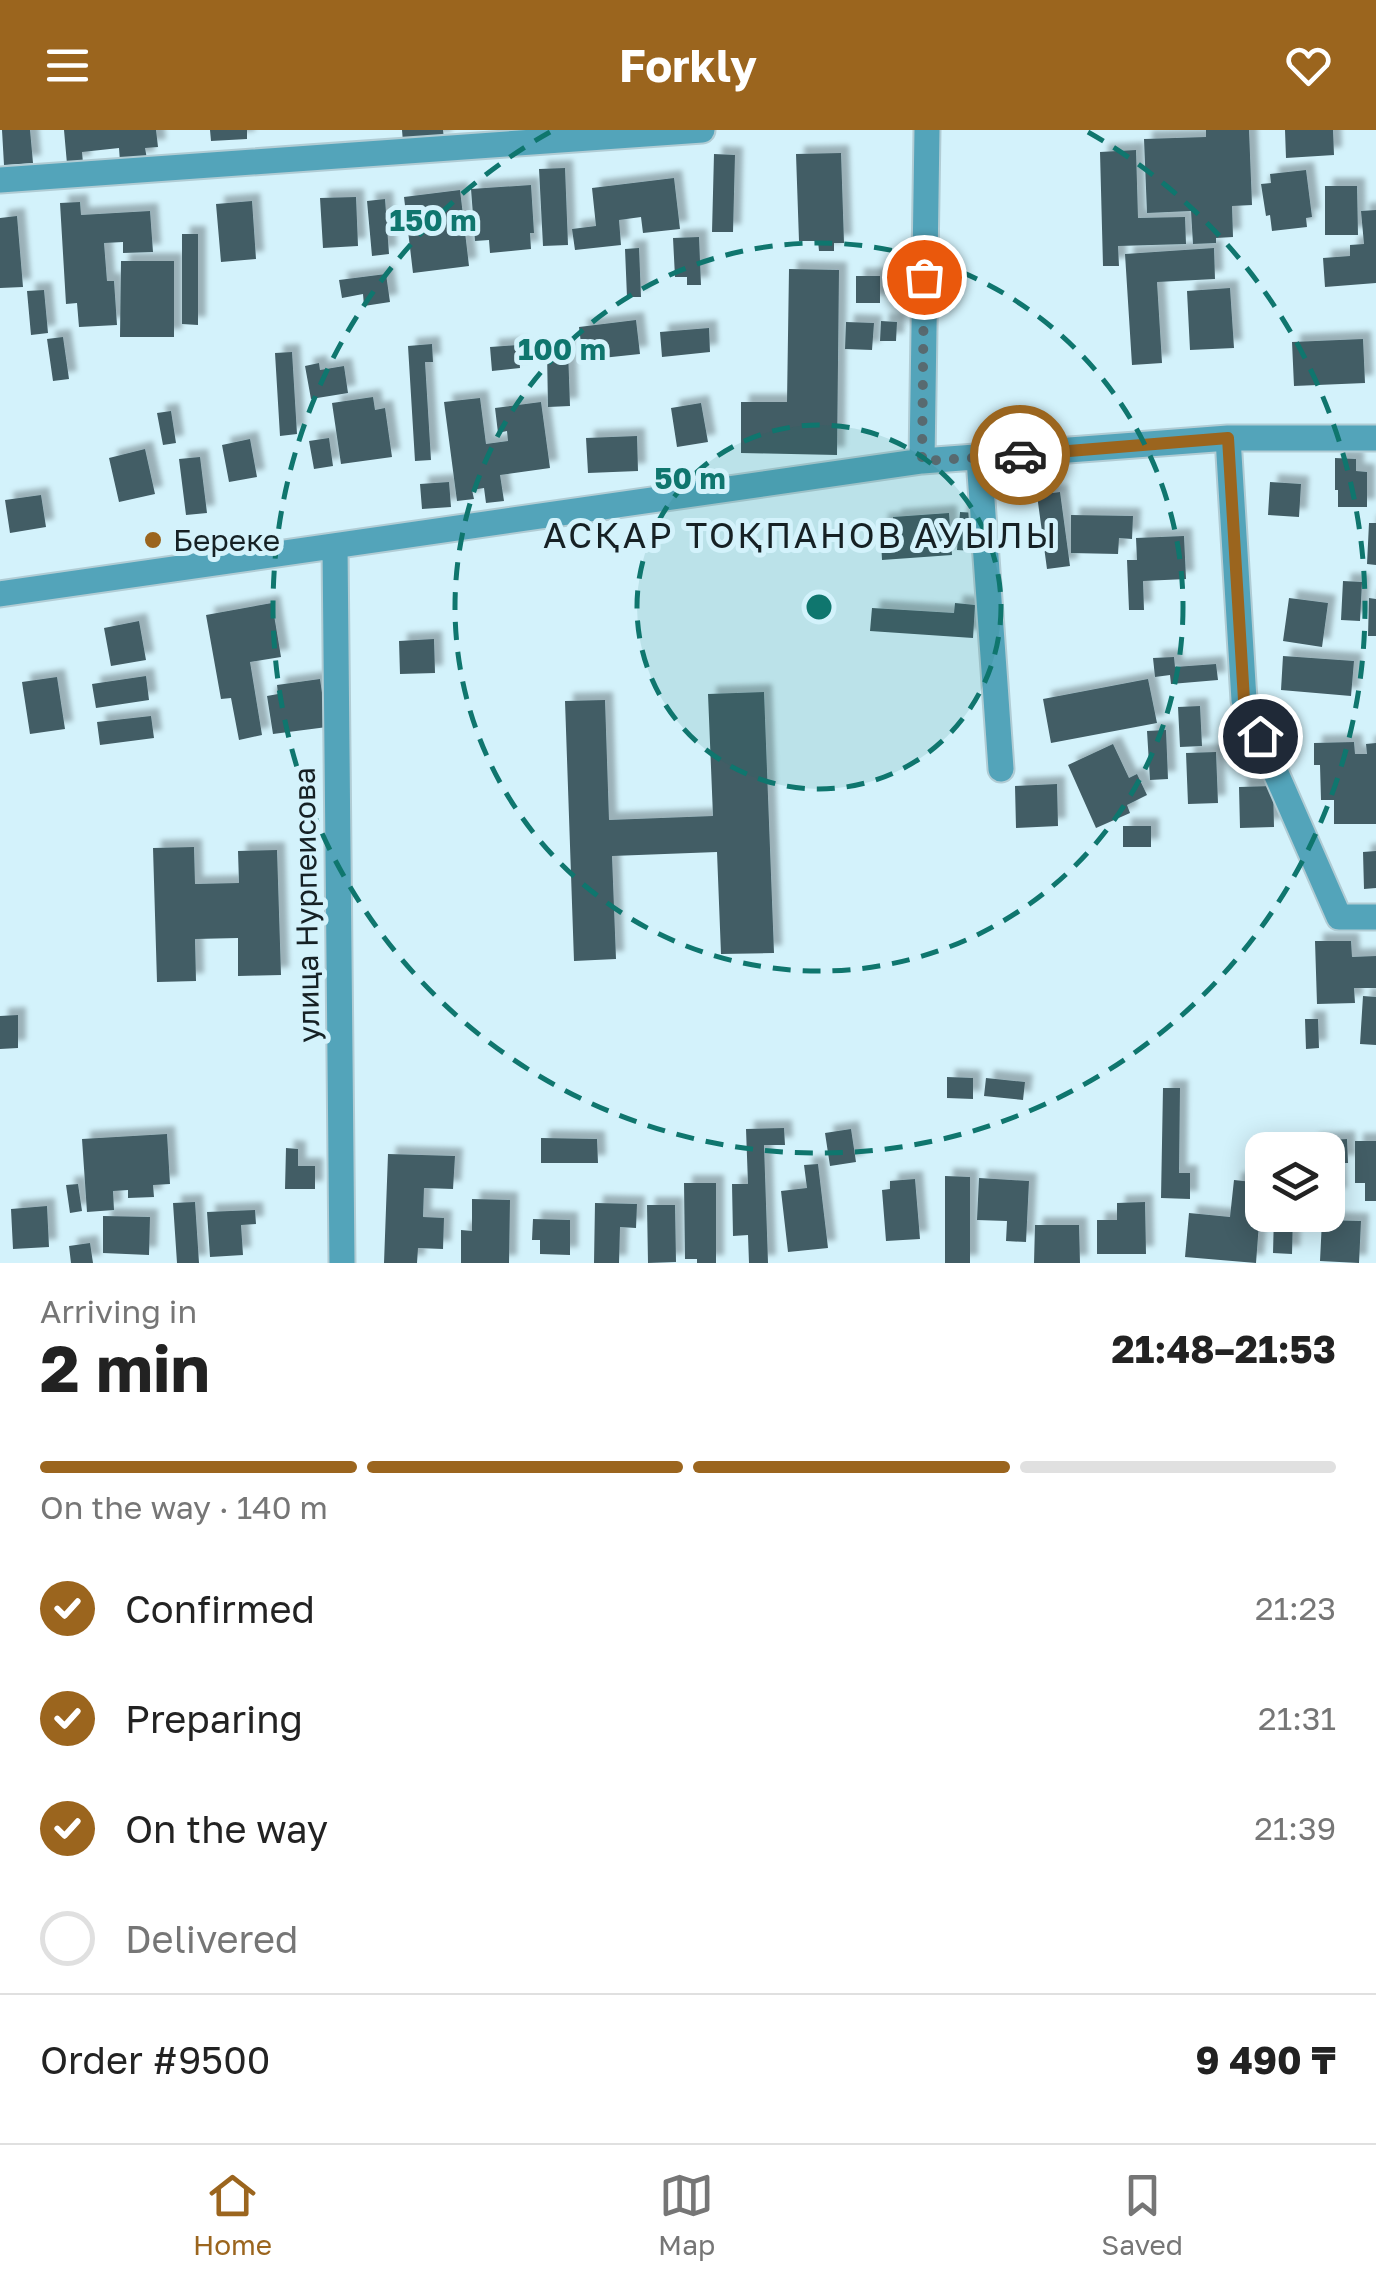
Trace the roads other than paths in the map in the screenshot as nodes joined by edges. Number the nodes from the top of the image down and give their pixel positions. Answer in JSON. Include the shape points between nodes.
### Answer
{"nodes":[{"id":1,"x":702,"y":130,"type":"edge"},
{"id":2,"x":926,"y":130,"type":"edge"},
{"id":3,"x":0,"y":180,"type":"edge"},
{"id":4,"x":1228,"y":438,"type":"junction"},
{"id":5,"x":1376,"y":438,"type":"edge"},
{"id":6,"x":978,"y":458,"type":"junction"},
{"id":7,"x":922,"y":461,"type":"junction"},
{"id":8,"x":336,"y":546,"type":"junction"},
{"id":9,"x":0,"y":594,"type":"edge"},
{"id":10,"x":1001,"y":769,"type":"dead end"},
{"id":11,"x":1376,"y":917,"type":"edge"},
{"id":12,"x":342,"y":1263,"type":"edge"}],
"edges":[{"from":1,"to":3,"type":"street"},
{"from":2,"to":7,"type":"street"},
{"from":4,"to":5,"type":"street"},
{"from":4,"to":6,"type":"street"},
{"from":4,"to":11,"type":"street","via":[[1244,700],[1339,917]]},
{"from":6,"to":7,"type":"street"},
{"from":6,"to":10,"type":"street"},
{"from":7,"to":8,"type":"street"},
{"from":8,"to":9,"type":"street"},
{"from":8,"to":12,"type":"street","name":"улица Нурпеисова"}]}
